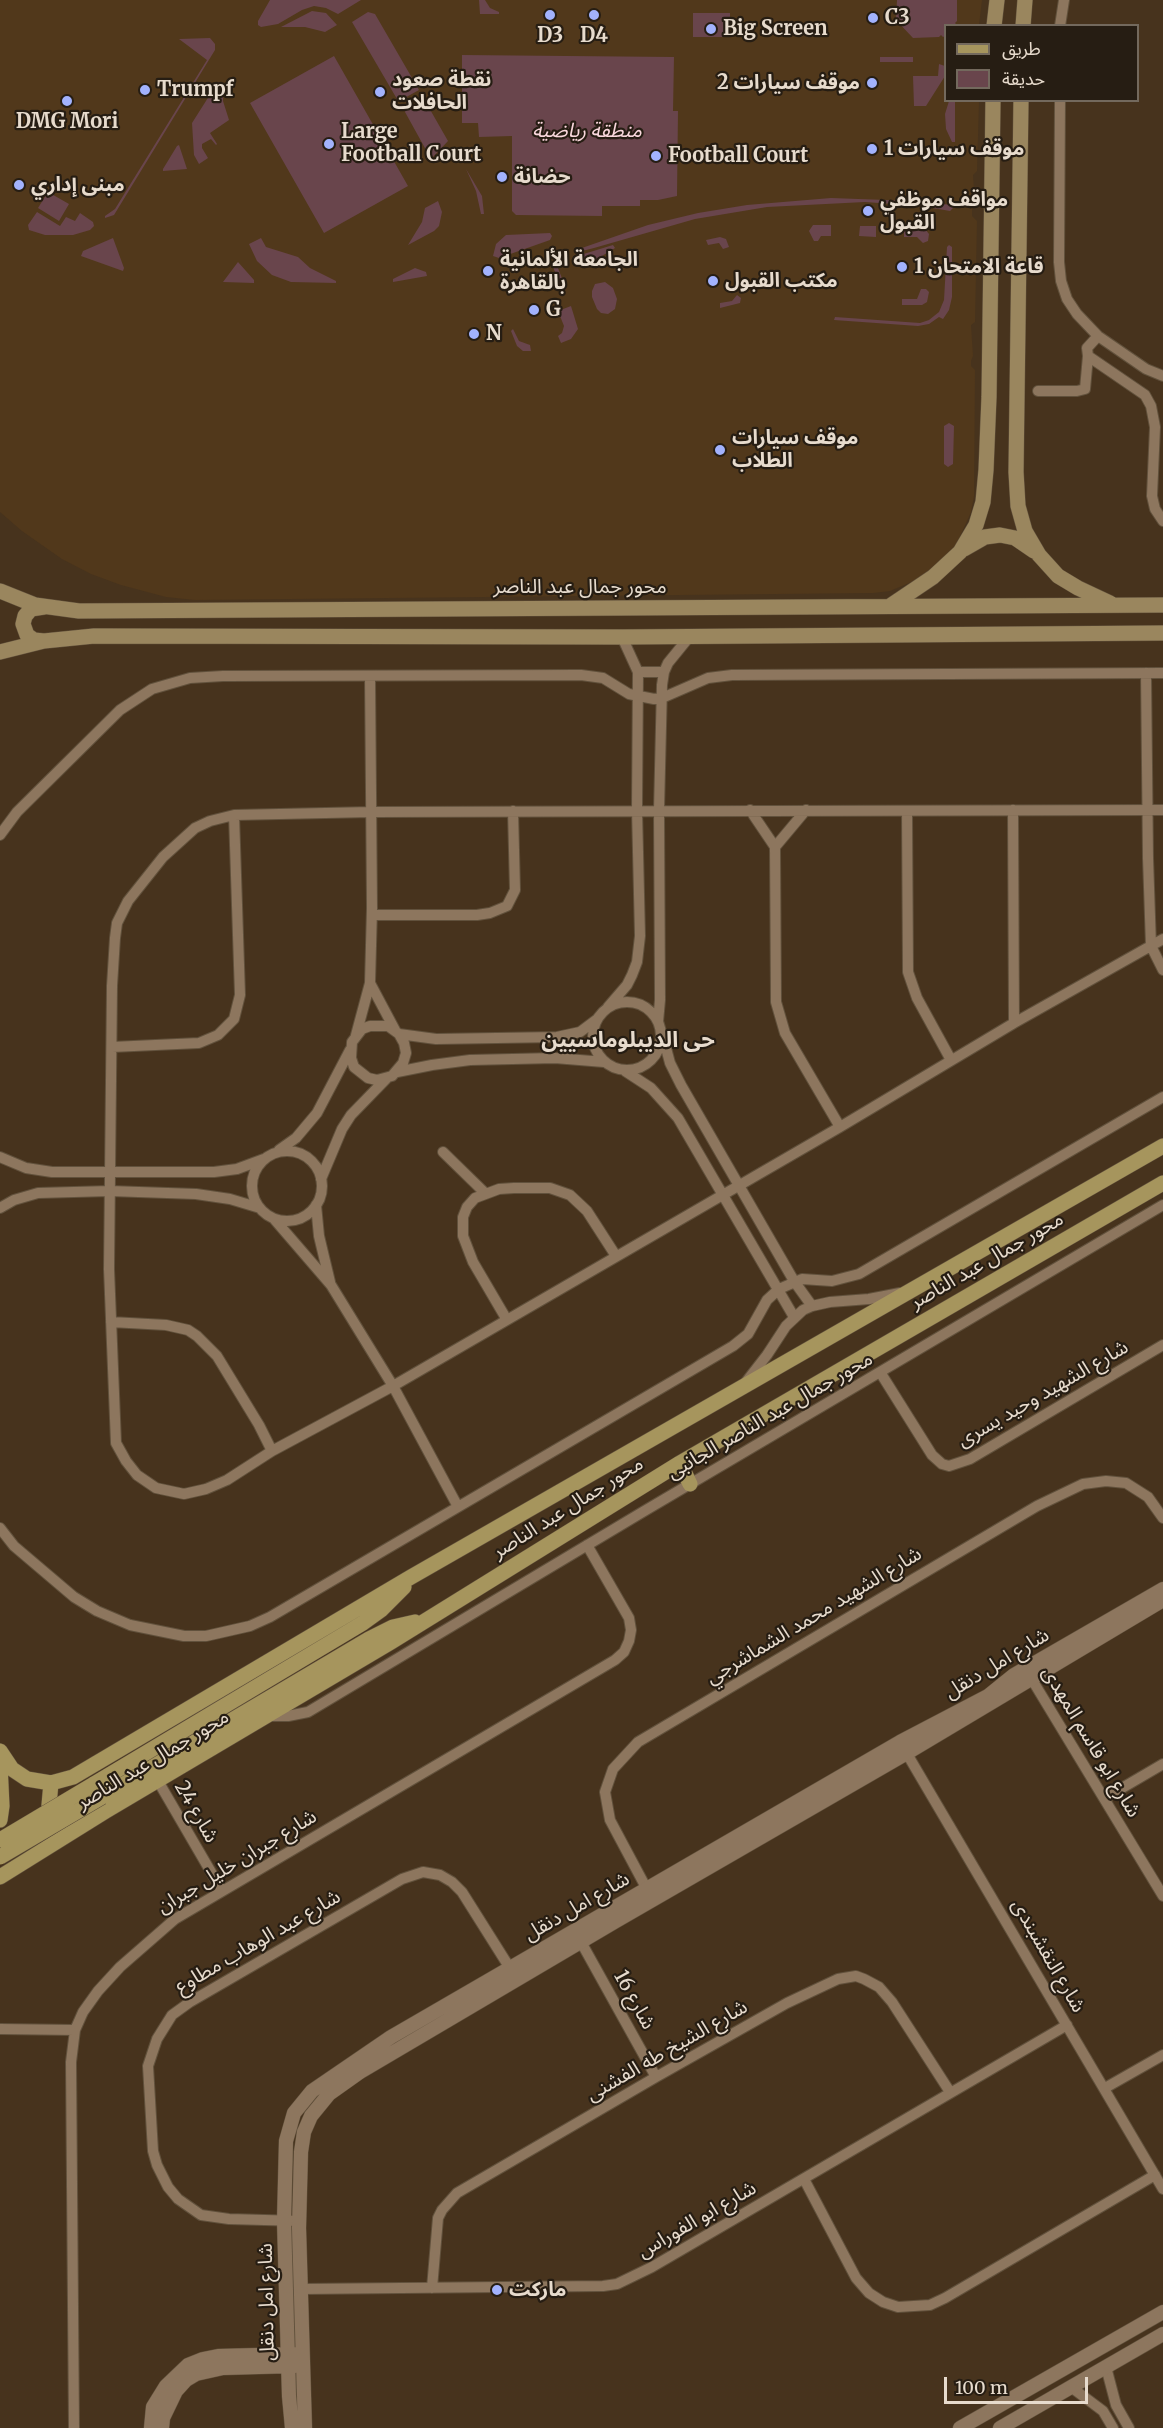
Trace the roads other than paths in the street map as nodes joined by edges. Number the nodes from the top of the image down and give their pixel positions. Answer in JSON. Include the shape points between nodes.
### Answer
{"nodes":[{"id":1,"x":997,"y":0,"type":"edge"},
{"id":2,"x":1025,"y":0,"type":"edge"},
{"id":3,"x":1064,"y":0,"type":"edge"},
{"id":4,"x":994,"y":24,"type":"edge"},
{"id":5,"x":1023,"y":24,"type":"edge"},
{"id":6,"x":1060,"y":24,"type":"edge"},
{"id":7,"x":993,"y":102,"type":"edge"},
{"id":8,"x":1021,"y":102,"type":"edge"},
{"id":9,"x":1060,"y":102,"type":"edge"},
{"id":10,"x":1098,"y":336,"type":"junction"},
{"id":11,"x":1088,"y":356,"type":"junction"},
{"id":12,"x":1163,"y":376,"type":"edge"},
{"id":13,"x":1038,"y":391,"type":"dead end"},
{"id":14,"x":989,"y":397,"type":"junction"},
{"id":15,"x":1016,"y":398,"type":"junction"},
{"id":16,"x":1163,"y":521,"type":"edge"},
{"id":17,"x":960,"y":552,"type":"junction"},
{"id":18,"x":1039,"y":555,"type":"junction"},
{"id":19,"x":0,"y":591,"type":"edge"},
{"id":20,"x":1163,"y":604,"type":"edge"},
{"id":21,"x":1116,"y":605,"type":"junction"},
{"id":22,"x":44,"y":607,"type":"junction"},
{"id":23,"x":766,"y":607,"type":"junction"},
{"id":24,"x":889,"y":607,"type":"junction"},
{"id":25,"x":1163,"y":633,"type":"edge"},
{"id":26,"x":690,"y":636,"type":"junction"},
{"id":27,"x":765,"y":636,"type":"junction"},
{"id":28,"x":622,"y":637,"type":"junction"},
{"id":29,"x":44,"y":641,"type":"junction"},
{"id":30,"x":0,"y":652,"type":"edge"},
{"id":31,"x":638,"y":672,"type":"junction"},
{"id":32,"x":664,"y":672,"type":"junction"},
{"id":33,"x":1146,"y":673,"type":"junction"},
{"id":34,"x":1163,"y":673,"type":"edge"},
{"id":35,"x":370,"y":676,"type":"junction"},
{"id":36,"x":639,"y":697,"type":"junction"},
{"id":37,"x":662,"y":698,"type":"junction"},
{"id":38,"x":637,"y":810,"type":"junction"},
{"id":39,"x":659,"y":810,"type":"junction"},
{"id":40,"x":750,"y":810,"type":"junction"},
{"id":41,"x":806,"y":810,"type":"junction"},
{"id":42,"x":1013,"y":810,"type":"junction"},
{"id":43,"x":1147,"y":810,"type":"junction"},
{"id":44,"x":1163,"y":810,"type":"edge"},
{"id":45,"x":513,"y":811,"type":"junction"},
{"id":46,"x":907,"y":811,"type":"junction"},
{"id":47,"x":371,"y":812,"type":"junction"},
{"id":48,"x":234,"y":815,"type":"junction"},
{"id":49,"x":0,"y":834,"type":"edge"},
{"id":50,"x":775,"y":847,"type":"junction"},
{"id":51,"x":372,"y":915,"type":"junction"},
{"id":52,"x":1163,"y":939,"type":"edge"},
{"id":53,"x":1151,"y":946,"type":"junction"},
{"id":54,"x":1163,"y":970,"type":"edge"},
{"id":55,"x":370,"y":983,"type":"junction"},
{"id":56,"x":608,"y":1007,"type":"junction"},
{"id":57,"x":596,"y":1020,"type":"junction"},
{"id":58,"x":1014,"y":1023,"type":"junction"},
{"id":59,"x":660,"y":1027,"type":"junction"},
{"id":60,"x":397,"y":1032,"type":"junction"},
{"id":61,"x":356,"y":1035,"type":"junction"},
{"id":62,"x":112,"y":1047,"type":"junction"},
{"id":63,"x":350,"y":1049,"type":"junction"},
{"id":64,"x":951,"y":1060,"type":"junction"},
{"id":65,"x":604,"y":1062,"type":"junction"},
{"id":66,"x":626,"y":1071,"type":"junction"},
{"id":67,"x":397,"y":1072,"type":"junction"},
{"id":68,"x":386,"y":1079,"type":"junction"},
{"id":69,"x":1163,"y":1097,"type":"edge"},
{"id":70,"x":840,"y":1126,"type":"junction"},
{"id":71,"x":1163,"y":1146,"type":"edge"},
{"id":72,"x":277,"y":1152,"type":"junction"},
{"id":73,"x":442,"y":1152,"type":"dead end"},
{"id":74,"x":0,"y":1157,"type":"edge"},
{"id":75,"x":264,"y":1159,"type":"junction"},
{"id":76,"x":110,"y":1171,"type":"junction"},
{"id":77,"x":321,"y":1180,"type":"junction"},
{"id":78,"x":1163,"y":1183,"type":"edge"},
{"id":79,"x":739,"y":1185,"type":"junction"},
{"id":80,"x":110,"y":1191,"type":"junction"},
{"id":81,"x":484,"y":1193,"type":"junction"},
{"id":82,"x":723,"y":1194,"type":"junction"},
{"id":83,"x":316,"y":1205,"type":"junction"},
{"id":84,"x":1163,"y":1205,"type":"edge"},
{"id":85,"x":0,"y":1208,"type":"edge"},
{"id":86,"x":260,"y":1208,"type":"junction"},
{"id":87,"x":275,"y":1220,"type":"junction"},
{"id":88,"x":616,"y":1256,"type":"junction"},
{"id":89,"x":794,"y":1281,"type":"junction"},
{"id":90,"x":331,"y":1285,"type":"junction"},
{"id":91,"x":779,"y":1289,"type":"junction"},
{"id":92,"x":912,"y":1290,"type":"junction"},
{"id":93,"x":812,"y":1306,"type":"junction"},
{"id":94,"x":794,"y":1317,"type":"junction"},
{"id":95,"x":507,"y":1320,"type":"junction"},
{"id":96,"x":111,"y":1322,"type":"junction"},
{"id":97,"x":1163,"y":1345,"type":"edge"},
{"id":98,"x":880,"y":1372,"type":"junction"},
{"id":99,"x":393,"y":1386,"type":"junction"},
{"id":100,"x":741,"y":1387,"type":"junction"},
{"id":101,"x":272,"y":1451,"type":"junction"},
{"id":102,"x":680,"y":1463,"type":"junction"},
{"id":103,"x":690,"y":1484,"type":"junction"},
{"id":104,"x":457,"y":1505,"type":"junction"},
{"id":105,"x":1163,"y":1518,"type":"edge"},
{"id":106,"x":0,"y":1528,"type":"edge"},
{"id":107,"x":587,"y":1545,"type":"junction"},
{"id":108,"x":411,"y":1577,"type":"junction"},
{"id":109,"x":1163,"y":1588,"type":"edge"},
{"id":110,"x":1163,"y":1600,"type":"edge"},
{"id":111,"x":426,"y":1620,"type":"junction"},
{"id":112,"x":1028,"y":1674,"type":"junction"},
{"id":113,"x":268,"y":1716,"type":"junction"},
{"id":114,"x":903,"y":1747,"type":"junction"},
{"id":115,"x":0,"y":1751,"type":"edge"},
{"id":116,"x":0,"y":1764,"type":"edge"},
{"id":117,"x":1163,"y":1764,"type":"edge"},
{"id":118,"x":158,"y":1781,"type":"junction"},
{"id":119,"x":51,"y":1784,"type":"junction"},
{"id":120,"x":98,"y":1790,"type":"junction"},
{"id":121,"x":1105,"y":1798,"type":"junction"},
{"id":122,"x":0,"y":1820,"type":"edge"},
{"id":123,"x":71,"y":1833,"type":"junction"},
{"id":124,"x":0,"y":1840,"type":"edge"},
{"id":125,"x":0,"y":1857,"type":"edge"},
{"id":126,"x":0,"y":1877,"type":"edge"},
{"id":127,"x":222,"y":1891,"type":"junction"},
{"id":128,"x":649,"y":1894,"type":"junction"},
{"id":129,"x":1163,"y":1896,"type":"edge"},
{"id":130,"x":581,"y":1942,"type":"junction"},
{"id":131,"x":510,"y":1968,"type":"junction"},
{"id":132,"x":517,"y":1980,"type":"junction"},
{"id":133,"x":1067,"y":2025,"type":"junction"},
{"id":134,"x":0,"y":2029,"type":"edge"},
{"id":135,"x":75,"y":2030,"type":"junction"},
{"id":136,"x":1163,"y":2055,"type":"edge"},
{"id":137,"x":656,"y":2076,"type":"junction"},
{"id":138,"x":1105,"y":2088,"type":"junction"},
{"id":139,"x":950,"y":2092,"type":"junction"},
{"id":140,"x":1155,"y":2175,"type":"junction"},
{"id":141,"x":804,"y":2179,"type":"junction"},
{"id":142,"x":1163,"y":2189,"type":"edge"},
{"id":143,"x":284,"y":2221,"type":"junction"},
{"id":144,"x":300,"y":2221,"type":"junction"},
{"id":145,"x":432,"y":2288,"type":"junction"},
{"id":146,"x":301,"y":2289,"type":"junction"},
{"id":147,"x":1163,"y":2312,"type":"edge"},
{"id":148,"x":1163,"y":2334,"type":"edge"},
{"id":149,"x":288,"y":2360,"type":"junction"},
{"id":150,"x":302,"y":2360,"type":"junction"},
{"id":151,"x":1106,"y":2367,"type":"junction"},
{"id":152,"x":1071,"y":2387,"type":"junction"},
{"id":153,"x":74,"y":2428,"type":"edge"},
{"id":154,"x":151,"y":2428,"type":"edge"},
{"id":155,"x":162,"y":2428,"type":"edge"},
{"id":156,"x":292,"y":2428,"type":"edge"},
{"id":157,"x":304,"y":2428,"type":"edge"},
{"id":158,"x":960,"y":2428,"type":"edge"},
{"id":159,"x":1000,"y":2428,"type":"edge"},
{"id":160,"x":1113,"y":2428,"type":"edge"},
{"id":161,"x":1129,"y":2428,"type":"edge"}],
"edges":[{"from":1,"to":4,"type":"main road"},
{"from":2,"to":5,"type":"main road"},
{"from":3,"to":6,"type":"street"},
{"from":7,"to":14,"type":"main road"},
{"from":8,"to":15,"type":"main road"},
{"from":9,"to":10,"type":"street","via":[[1061,281],[1077,314]]},
{"from":10,"to":11,"type":"street","via":[[1087,348]]},
{"from":10,"to":12,"type":"street"},
{"from":11,"to":13,"type":"street","via":[[1085,389]]},
{"from":11,"to":16,"type":"street","via":[[1145,395],[1151,406],[1155,427],[1152,496]]},
{"from":14,"to":15,"type":"main road"},
{"from":14,"to":17,"type":"main road","via":[[983,502],[976,525]]},
{"from":15,"to":18,"type":"main road","via":[[1018,506]]},
{"from":17,"to":18,"type":"main road","via":[[979,540],[1000,535],[1015,538]]},
{"from":17,"to":24,"type":"main road","via":[[933,577]]},
{"from":18,"to":21,"type":"main road","via":[[1058,576]]},
{"from":19,"to":22,"type":"main road","name":"محور جمال عبد الناصر"},
{"from":20,"to":21,"type":"main road","name":"محور جمال عبد الناصر"},
{"from":21,"to":24,"type":"main road","name":"محور جمال عبد الناصر"},
{"from":22,"to":23,"type":"main road","name":"محور جمال عبد الناصر"},
{"from":22,"to":29,"type":"main road","via":[[31,609],[23,624],[27,635]]},
{"from":23,"to":24,"type":"main road","name":"محور جمال عبد الناصر"},
{"from":23,"to":27,"type":"main road"},
{"from":25,"to":27,"type":"main road"},
{"from":26,"to":27,"type":"main road"},
{"from":26,"to":28,"type":"main road"},
{"from":26,"to":32,"type":"street"},
{"from":28,"to":29,"type":"main road","via":[[94,636]]},
{"from":28,"to":31,"type":"street"},
{"from":29,"to":30,"type":"main road"},
{"from":31,"to":32,"type":"street"},
{"from":31,"to":36,"type":"street"},
{"from":32,"to":37,"type":"street"},
{"from":33,"to":34,"type":"street"},
{"from":33,"to":37,"type":"street","via":[[732,675],[699,681]]},
{"from":33,"to":43,"type":"street"},
{"from":35,"to":36,"type":"street","via":[[581,675],[603,678]]},
{"from":35,"to":47,"type":"street"},
{"from":35,"to":49,"type":"street","via":[[210,676],[152,689],[104,724]]},
{"from":36,"to":37,"type":"street"},
{"from":36,"to":38,"type":"street"},
{"from":37,"to":39,"type":"street"},
{"from":38,"to":39,"type":"street"},
{"from":38,"to":45,"type":"street"},
{"from":38,"to":56,"type":"street","via":[[639,950],[627,985]]},
{"from":39,"to":40,"type":"street"},
{"from":39,"to":59,"type":"street"},
{"from":40,"to":41,"type":"street"},
{"from":40,"to":50,"type":"street"},
{"from":41,"to":46,"type":"street"},
{"from":41,"to":50,"type":"street"},
{"from":42,"to":43,"type":"street"},
{"from":42,"to":46,"type":"street"},
{"from":42,"to":58,"type":"street"},
{"from":43,"to":44,"type":"street"},
{"from":43,"to":53,"type":"street"},
{"from":45,"to":47,"type":"street"},
{"from":45,"to":51,"type":"street","via":[[515,890],[507,906],[477,915]]},
{"from":46,"to":64,"type":"street","via":[[908,972],[917,998]]},
{"from":47,"to":48,"type":"street"},
{"from":47,"to":51,"type":"street"},
{"from":48,"to":62,"type":"street","via":[[210,821],[187,835],[145,878],[121,913],[113,962]]},
{"from":48,"to":62,"type":"street","via":[[240,995],[234,1019],[218,1035],[199,1043]]},
{"from":50,"to":70,"type":"street","via":[[779,1015],[785,1033]]},
{"from":51,"to":55,"type":"street"},
{"from":52,"to":53,"type":"street"},
{"from":53,"to":54,"type":"street"},
{"from":53,"to":58,"type":"street"},
{"from":55,"to":60,"type":"street"},
{"from":55,"to":61,"type":"street"},
{"from":56,"to":57,"type":"street"},
{"from":56,"to":59,"type":"street","via":[[619,1002],[642,1005],[652,1012]]},
{"from":57,"to":60,"type":"street","via":[[580,1032],[557,1037],[436,1039]]},
{"from":57,"to":65,"type":"street","via":[[592,1042]]},
{"from":58,"to":64,"type":"street"},
{"from":59,"to":66,"type":"street","via":[[661,1044],[656,1055],[648,1064]]},
{"from":59,"to":79,"type":"street","via":[[674,1073]]},
{"from":60,"to":61,"type":"street","via":[[379,1025]]},
{"from":60,"to":67,"type":"street","via":[[406,1053]]},
{"from":61,"to":63,"type":"street"},
{"from":62,"to":76,"type":"street"},
{"from":63,"to":68,"type":"street","via":[[354,1067],[360,1073],[368,1078]]},
{"from":63,"to":72,"type":"street","via":[[317,1113],[296,1138]]},
{"from":64,"to":70,"type":"street"},
{"from":65,"to":66,"type":"street"},
{"from":65,"to":67,"type":"street","via":[[555,1058],[470,1060]]},
{"from":66,"to":82,"type":"street","via":[[651,1088],[670,1108]]},
{"from":67,"to":68,"type":"street"},
{"from":68,"to":77,"type":"street","via":[[342,1129]]},
{"from":69,"to":89,"type":"street","via":[[859,1274],[832,1281]]},
{"from":70,"to":79,"type":"street"},
{"from":71,"to":92,"type":"main road","name":"محور جمال عبد الناصر"},
{"from":72,"to":75,"type":"street"},
{"from":72,"to":77,"type":"street","via":[[286,1150],[305,1156],[318,1170]]},
{"from":73,"to":81,"type":"street"},
{"from":74,"to":76,"type":"street","via":[[39,1170]]},
{"from":75,"to":76,"type":"street","via":[[214,1172]]},
{"from":75,"to":86,"type":"street","via":[[252,1177],[254,1199]]},
{"from":76,"to":80,"type":"street"},
{"from":77,"to":83,"type":"street"},
{"from":78,"to":102,"type":"main road","name":"محور جمال عبد الناصر"},
{"from":79,"to":82,"type":"street"},
{"from":79,"to":89,"type":"street"},
{"from":80,"to":85,"type":"street","via":[[38,1193]]},
{"from":80,"to":86,"type":"street","via":[[196,1194]]},
{"from":80,"to":96,"type":"street"},
{"from":81,"to":88,"type":"street","via":[[550,1188],[570,1195],[587,1211]]},
{"from":81,"to":95,"type":"street","via":[[467,1207],[461,1227],[473,1262]]},
{"from":82,"to":88,"type":"street"},
{"from":82,"to":91,"type":"street"},
{"from":83,"to":87,"type":"street","via":[[303,1217]]},
{"from":83,"to":90,"type":"street"},
{"from":84,"to":98,"type":"street","name":"محور جمال عبد الناصر الجانبى"},
{"from":86,"to":87,"type":"street"},
{"from":87,"to":90,"type":"street"},
{"from":88,"to":95,"type":"street"},
{"from":89,"to":91,"type":"street"},
{"from":89,"to":93,"type":"street"},
{"from":90,"to":99,"type":"street"},
{"from":91,"to":94,"type":"street"},
{"from":91,"to":104,"type":"street","via":[[767,1300],[748,1334],[733,1346]]},
{"from":92,"to":93,"type":"street"},
{"from":92,"to":100,"type":"main road","name":"محور جمال عبد الناصر"},
{"from":93,"to":94,"type":"street"},
{"from":94,"to":100,"type":"street"},
{"from":95,"to":99,"type":"street"},
{"from":96,"to":101,"type":"street","via":[[166,1326],[197,1336],[216,1356]]},
{"from":96,"to":101,"type":"street","via":[[116,1443],[142,1479],[156,1488],[184,1494],[227,1480]]},
{"from":97,"to":98,"type":"street","name":"شارع الشهيد وحيد يسرى","via":[[970,1459],[949,1466],[936,1460]]},
{"from":98,"to":103,"type":"street","name":"محور جمال عبد الناصر الجانبى"},
{"from":99,"to":101,"type":"street"},
{"from":99,"to":104,"type":"street"},
{"from":100,"to":108,"type":"main road","name":"محور جمال عبد الناصر"},
{"from":102,"to":103,"type":"main road"},
{"from":102,"to":111,"type":"main road","name":"محور جمال عبد الناصر"},
{"from":103,"to":107,"type":"street","name":"محور جمال عبد الناصر الجانبى"},
{"from":104,"to":106,"type":"street","via":[[270,1617],[206,1636],[156,1632],[97,1611],[51,1579]]},
{"from":105,"to":128,"type":"street","name":"شارع الشهيد محمد الشماشرجي","via":[[1148,1497],[1126,1483],[1083,1484],[1037,1506],[638,1742],[613,1769],[605,1792],[610,1820]]},
{"from":107,"to":113,"type":"street","name":"محور جمال عبد الناصر الجانبى","via":[[308,1712]]},
{"from":107,"to":127,"type":"street","name":"شارع جبران خليل جبران","via":[[629,1618],[631,1630],[624,1652]]},
{"from":108,"to":119,"type":"main road","name":"محور جمال عبد الناصر","via":[[73,1777]]},
{"from":108,"to":120,"type":"main road","via":[[390,1602],[363,1623]]},
{"from":109,"to":112,"type":"street","name":"شارع امل دنقل"},
{"from":110,"to":112,"type":"street","name":"شارع امل دنقل"},
{"from":111,"to":113,"type":"main road","name":"محور جمال عبد الناصر"},
{"from":111,"to":120,"type":"main road","via":[[393,1627],[369,1639]]},
{"from":112,"to":114,"type":"street","name":"شارع امل دنقل"},
{"from":112,"to":121,"type":"street","name":"شارع ابو قاسم المهدى"},
{"from":113,"to":118,"type":"main road","name":"محور جمال عبد الناصر"},
{"from":114,"to":128,"type":"street","name":"شارع امل دنقل"},
{"from":114,"to":133,"type":"street","name":"شارع النقشبندى"},
{"from":115,"to":119,"type":"main road","name":"محور جمال عبد الناصر","via":[[19,1775]]},
{"from":116,"to":122,"type":"main road"},
{"from":117,"to":121,"type":"street"},
{"from":118,"to":123,"type":"main road","name":"محور جمال عبد الناصر"},
{"from":118,"to":127,"type":"street","name":"شارع 24"},
{"from":119,"to":123,"type":"main road","via":[[51,1812]]},
{"from":120,"to":124,"type":"main road","bridge":true},
{"from":120,"to":125,"type":"main road","bridge":true},
{"from":121,"to":129,"type":"street","name":"شارع ابو قاسم المهدى"},
{"from":123,"to":126,"type":"main road","name":"محور جمال عبد الناصر"},
{"from":127,"to":135,"type":"street","name":"شارع جبران خليل جبران","via":[[170,1922],[127,1960],[98,1991]]},
{"from":128,"to":130,"type":"street","name":"شارع امل دنقل"},
{"from":128,"to":131,"type":"street","name":"شارع امل دنقل"},
{"from":130,"to":132,"type":"street","name":"شارع امل دنقل"},
{"from":130,"to":137,"type":"street","name":"شارع 16"},
{"from":131,"to":132,"type":"street","name":"شارع عبد الوهاب مطاوع"},
{"from":131,"to":143,"type":"street","name":"شارع امل دنقل","via":[[392,2037],[312,2091],[294,2113],[286,2141]]},
{"from":131,"to":143,"type":"street","name":"شارع عبد الوهاب مطاوع","via":[[462,1892],[440,1875],[423,1872],[402,1879],[172,2015],[157,2038],[148,2066],[153,2151],[168,2187],[201,2215]]},
{"from":132,"to":144,"type":"street","name":"شارع امل دنقل","via":[[360,2072],[318,2106],[302,2144]]},
{"from":133,"to":138,"type":"street","name":"شارع النقشبندى"},
{"from":133,"to":139,"type":"street","name":"شارع ابو الفوراس"},
{"from":134,"to":135,"type":"street"},
{"from":135,"to":153,"type":"street","name":"شارع جبران خليل جبران","via":[[70,2074]]},
{"from":136,"to":138,"type":"street"},
{"from":137,"to":139,"type":"street","name":"شارع الشيخ طه الفشنى","via":[[826,1983],[855,1977],[872,1983],[892,2002]]},
{"from":137,"to":145,"type":"street","name":"شارع الشيخ طه الفشنى","via":[[457,2193],[438,2218]]},
{"from":138,"to":140,"type":"street","name":"شارع النقشبندى"},
{"from":139,"to":141,"type":"street","name":"شارع ابو الفوراس"},
{"from":140,"to":141,"type":"street","via":[[945,2298],[930,2305],[898,2307],[869,2293],[856,2278]]},
{"from":140,"to":142,"type":"street","name":"شارع النقشبندى"},
{"from":141,"to":145,"type":"street","name":"شارع ابو الفوراس","via":[[617,2284]]},
{"from":143,"to":144,"type":"street","name":"شارع عبد الوهاب مطاوع"},
{"from":143,"to":149,"type":"street","name":"شارع امل دنقل"},
{"from":144,"to":146,"type":"street","name":"شارع امل دنقل"},
{"from":145,"to":146,"type":"street","name":"شارع ابو الفوراس"},
{"from":146,"to":150,"type":"street","name":"شارع امل دنقل"},
{"from":147,"to":158,"type":"street"},
{"from":148,"to":151,"type":"street"},
{"from":149,"to":150,"type":"street"},
{"from":149,"to":154,"type":"street","via":[[218,2356],[188,2365],[166,2386],[153,2407]]},
{"from":149,"to":155,"type":"street","via":[[196,2374],[176,2391]]},
{"from":149,"to":156,"type":"street","name":"شارع امل دنقل"},
{"from":150,"to":157,"type":"street","name":"شارع امل دنقل"},
{"from":151,"to":152,"type":"street"},
{"from":151,"to":161,"type":"street","via":[[1116,2405]]},
{"from":152,"to":159,"type":"street"},
{"from":152,"to":160,"type":"street","via":[[1103,2411]]}]}
